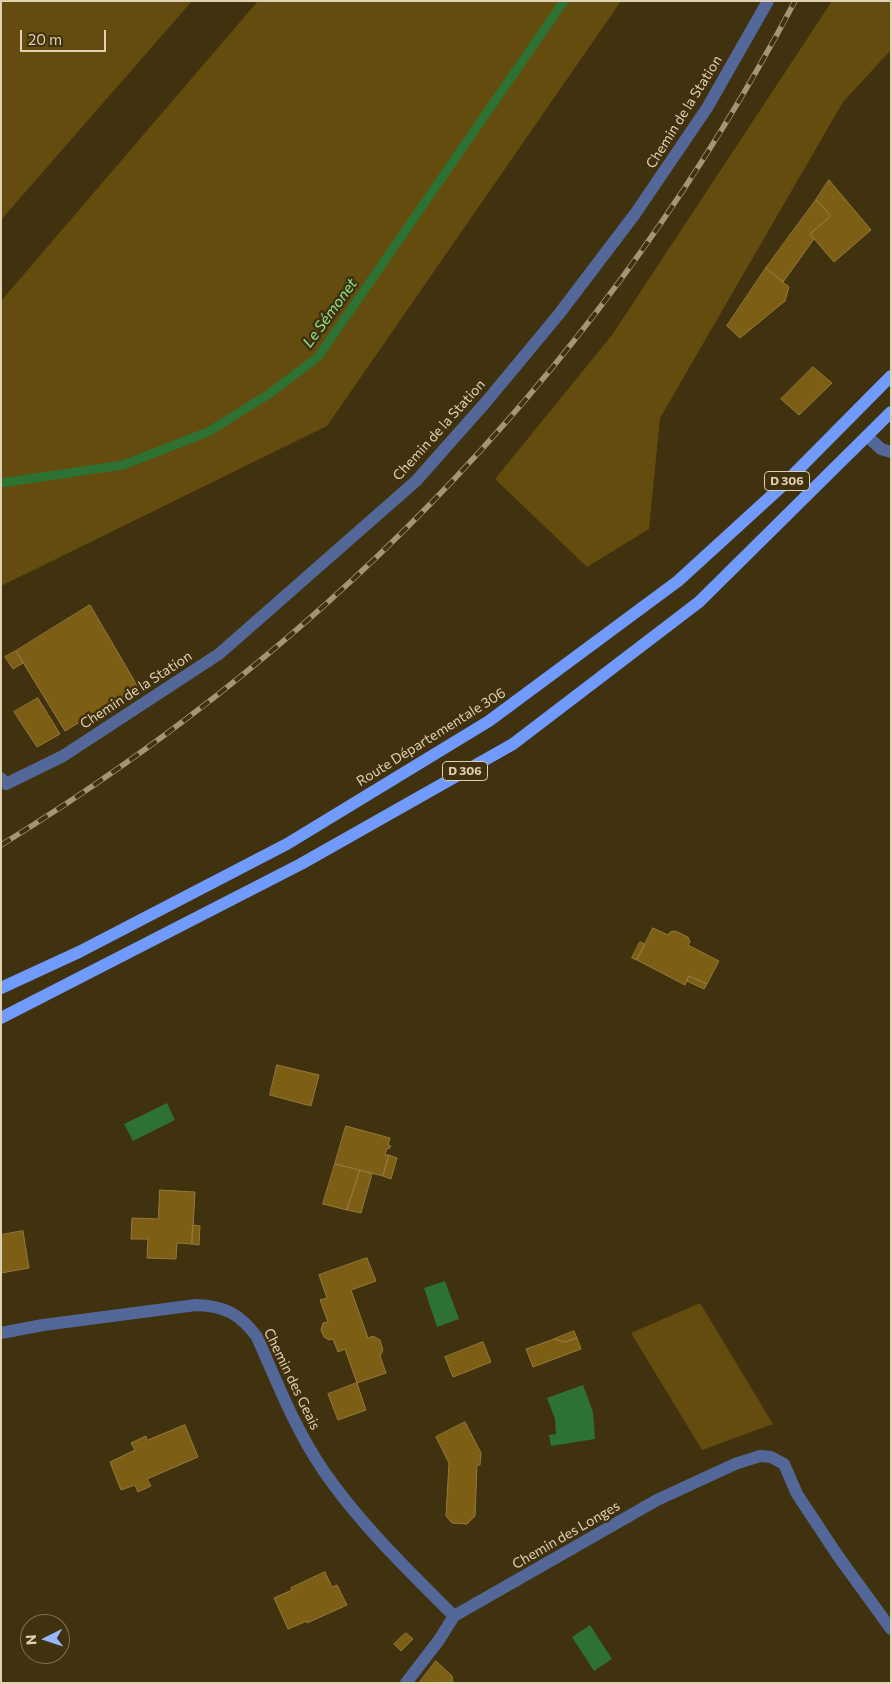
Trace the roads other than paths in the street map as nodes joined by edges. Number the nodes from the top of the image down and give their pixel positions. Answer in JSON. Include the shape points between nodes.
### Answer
{"nodes":[{"id":1,"x":768,"y":1,"type":"edge"},
{"id":2,"x":891,"y":376,"type":"edge"},
{"id":3,"x":891,"y":412,"type":"edge"},
{"id":4,"x":867,"y":436,"type":"junction"},
{"id":5,"x":891,"y":452,"type":"edge"},
{"id":6,"x":1,"y":778,"type":"edge"},
{"id":7,"x":1,"y":988,"type":"edge"},
{"id":8,"x":1,"y":1018,"type":"edge"},
{"id":9,"x":1,"y":1333,"type":"edge"},
{"id":10,"x":454,"y":1616,"type":"junction"},
{"id":11,"x":891,"y":1629,"type":"edge"},
{"id":12,"x":406,"y":1683,"type":"edge"}],
"edges":[{"from":1,"to":6,"type":"street","name":"Chemin de la Station","via":[[707,108],[635,214],[559,314],[416,481],[220,654],[63,756],[6,784]]},
{"from":2,"to":7,"type":"main road","name":"Route Départementale 306","number":"D 306","via":[[781,487],[678,581],[489,721],[286,844],[79,952]]},
{"from":3,"to":4,"type":"main road","number":"D 306"},
{"from":4,"to":5,"type":"street"},
{"from":4,"to":8,"type":"main road","number":"D 306","via":[[699,602],[513,744],[301,864]]},
{"from":9,"to":10,"type":"street","name":"Chemin des Geais","via":[[196,1305],[226,1309],[236,1315],[257,1337],[299,1430],[322,1469],[402,1563]]},
{"from":10,"to":11,"type":"street","name":"Chemin des Longes","via":[[657,1500],[734,1464],[760,1456],[784,1464],[797,1494]]},
{"from":10,"to":12,"type":"street","name":"Chemin des Longes"}]}
